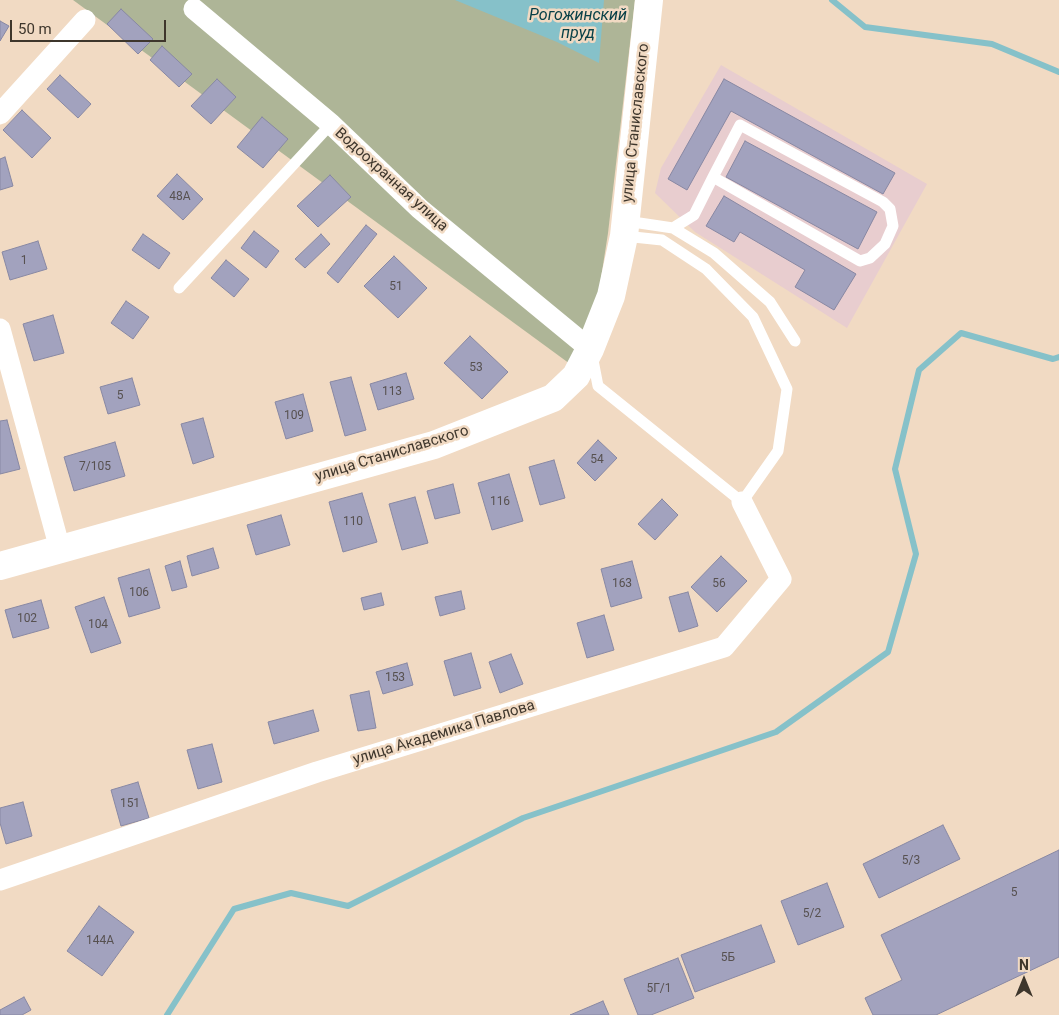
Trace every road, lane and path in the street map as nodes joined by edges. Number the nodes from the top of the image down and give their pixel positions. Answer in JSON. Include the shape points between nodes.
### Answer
{"nodes":[{"id":1,"x":649,"y":0,"type":"edge"},
{"id":2,"x":194,"y":8,"type":"dead end"},
{"id":3,"x":84,"y":20,"type":"dead end"},
{"id":4,"x":0,"y":114,"type":"edge"},
{"id":5,"x":331,"y":124,"type":"junction"},
{"id":6,"x":713,"y":177,"type":"junction"},
{"id":7,"x":673,"y":228,"type":"junction"},
{"id":8,"x":625,"y":229,"type":"junction"},
{"id":9,"x":179,"y":288,"type":"dead end"},
{"id":10,"x":0,"y":329,"type":"edge"},
{"id":11,"x":795,"y":341,"type":"dead end"},
{"id":12,"x":590,"y":349,"type":"junction"},
{"id":13,"x":742,"y":502,"type":"junction"},
{"id":14,"x":60,"y":549,"type":"junction"},
{"id":15,"x":0,"y":566,"type":"edge"},
{"id":16,"x":0,"y":880,"type":"edge"}],
"edges":[{"from":1,"to":8,"type":"street","name":"улица Станиславского"},
{"from":2,"to":5,"type":"street","name":"Водоохранная улица"},
{"from":3,"to":4,"type":"street"},
{"from":5,"to":9,"type":"lane"},
{"from":5,"to":12,"type":"street","name":"Водоохранная улица","via":[[420,209]]},
{"from":6,"to":6,"type":"lane","via":[[740,125],[883,202],[890,209],[893,226],[885,244],[870,258],[860,261]]},
{"from":6,"to":7,"type":"lane","via":[[694,215]]},
{"from":7,"to":8,"type":"lane"},
{"from":7,"to":11,"type":"lane","via":[[714,253],[764,296]]},
{"from":8,"to":12,"type":"street","name":"улица Станиславского","via":[[612,296]]},
{"from":8,"to":13,"type":"lane","via":[[662,240],[706,269],[753,317],[786,389],[778,451]]},
{"from":10,"to":14,"type":"street"},
{"from":12,"to":13,"type":"lane","via":[[598,386]]},
{"from":12,"to":14,"type":"street","name":"улица Станиславского","via":[[576,376],[553,398],[434,444]]},
{"from":13,"to":16,"type":"street","name":"улица Академика Павлова","via":[[782,580],[724,647],[317,772]]},
{"from":14,"to":15,"type":"street","name":"улица Станиславского"}]}
